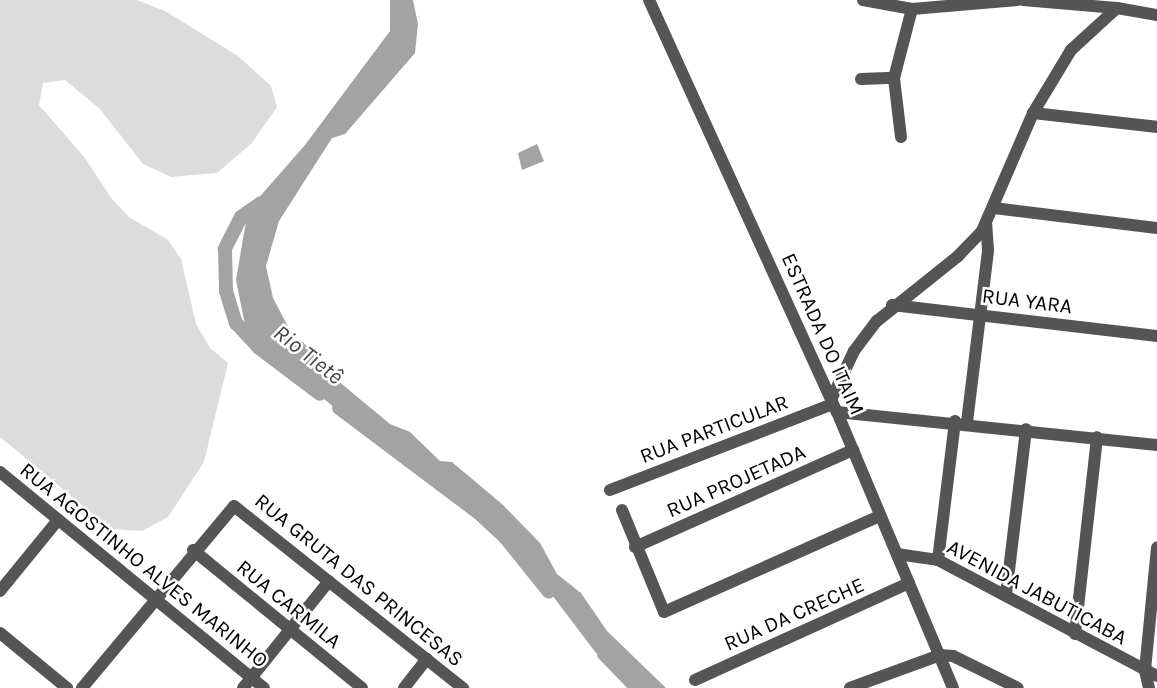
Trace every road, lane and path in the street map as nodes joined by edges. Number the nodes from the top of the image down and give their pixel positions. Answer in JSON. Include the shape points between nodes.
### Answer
{"nodes":[{"id":1,"x":649,"y":0,"type":"edge"},
{"id":2,"x":863,"y":0,"type":"edge"},
{"id":3,"x":1018,"y":0,"type":"edge"},
{"id":4,"x":1023,"y":0,"type":"edge"},
{"id":5,"x":952,"y":3,"type":"edge"},
{"id":6,"x":1117,"y":8,"type":"junction"},
{"id":7,"x":912,"y":9,"type":"junction"},
{"id":8,"x":1157,"y":15,"type":"edge"},
{"id":9,"x":894,"y":78,"type":"junction"},
{"id":10,"x":861,"y":79,"type":"dead end"},
{"id":11,"x":1033,"y":113,"type":"junction"},
{"id":12,"x":1157,"y":127,"type":"edge"},
{"id":13,"x":901,"y":137,"type":"dead end"},
{"id":14,"x":993,"y":208,"type":"junction"},
{"id":15,"x":986,"y":224,"type":"junction"},
{"id":16,"x":1157,"y":228,"type":"edge"},
{"id":17,"x":892,"y":305,"type":"junction"},
{"id":18,"x":979,"y":315,"type":"junction"},
{"id":19,"x":1157,"y":336,"type":"edge"},
{"id":20,"x":834,"y":406,"type":"junction"},
{"id":21,"x":961,"y":422,"type":"junction"},
{"id":22,"x":1026,"y":429,"type":"junction"},
{"id":23,"x":1097,"y":437,"type":"junction"},
{"id":24,"x":1157,"y":445,"type":"edge"},
{"id":25,"x":853,"y":450,"type":"junction"},
{"id":26,"x":0,"y":472,"type":"edge"},
{"id":27,"x":610,"y":490,"type":"dead end"},
{"id":28,"x":622,"y":510,"type":"dead end"},
{"id":29,"x":880,"y":516,"type":"junction"},
{"id":30,"x":58,"y":520,"type":"junction"},
{"id":31,"x":635,"y":547,"type":"junction"},
{"id":32,"x":1157,"y":548,"type":"edge"},
{"id":33,"x":193,"y":550,"type":"junction"},
{"id":34,"x":897,"y":554,"type":"junction"},
{"id":35,"x":938,"y":560,"type":"junction"},
{"id":36,"x":329,"y":581,"type":"junction"},
{"id":37,"x":909,"y":583,"type":"junction"},
{"id":38,"x":0,"y":591,"type":"edge"},
{"id":39,"x":1006,"y":595,"type":"junction"},
{"id":40,"x":155,"y":598,"type":"junction"},
{"id":41,"x":290,"y":630,"type":"junction"},
{"id":42,"x":0,"y":633,"type":"edge"},
{"id":43,"x":1075,"y":634,"type":"junction"},
{"id":44,"x":940,"y":655,"type":"junction"},
{"id":45,"x":427,"y":659,"type":"junction"},
{"id":46,"x":1151,"y":673,"type":"edge"},
{"id":47,"x":695,"y":680,"type":"dead end"},
{"id":48,"x":247,"y":683,"type":"edge"},
{"id":49,"x":67,"y":688,"type":"edge"},
{"id":50,"x":82,"y":688,"type":"edge"},
{"id":51,"x":264,"y":688,"type":"edge"},
{"id":52,"x":362,"y":688,"type":"edge"},
{"id":53,"x":404,"y":688,"type":"edge"},
{"id":54,"x":463,"y":688,"type":"edge"},
{"id":55,"x":850,"y":688,"type":"edge"},
{"id":56,"x":953,"y":688,"type":"edge"},
{"id":57,"x":1018,"y":688,"type":"edge"},
{"id":58,"x":1149,"y":688,"type":"edge"}],
"edges":[{"from":1,"to":20,"type":"street","name":"ESTRADA DO ITAIM"},
{"from":2,"to":7,"type":"street"},
{"from":3,"to":5,"type":"street"},
{"from":4,"to":6,"type":"street"},
{"from":5,"to":7,"type":"street"},
{"from":6,"to":8,"type":"street"},
{"from":6,"to":11,"type":"street","via":[[1070,50]]},
{"from":7,"to":9,"type":"street"},
{"from":9,"to":10,"type":"street"},
{"from":9,"to":13,"type":"street"},
{"from":11,"to":12,"type":"street"},
{"from":11,"to":14,"type":"street"},
{"from":14,"to":15,"type":"street"},
{"from":14,"to":16,"type":"street"},
{"from":15,"to":17,"type":"street","via":[[958,256]]},
{"from":15,"to":18,"type":"street"},
{"from":17,"to":18,"type":"street","name":"RUA YARA"},
{"from":17,"to":20,"type":"street","via":[[855,351]]},
{"from":18,"to":19,"type":"street","name":"RUA YARA"},
{"from":18,"to":21,"type":"street"},
{"from":20,"to":21,"type":"street"},
{"from":20,"to":25,"type":"street","name":"ESTRADA DO ITAIM"},
{"from":20,"to":27,"type":"street","name":"RUA PARTICULAR"},
{"from":21,"to":22,"type":"street"},
{"from":21,"to":35,"type":"street"},
{"from":22,"to":23,"type":"street"},
{"from":22,"to":39,"type":"street"},
{"from":23,"to":24,"type":"street"},
{"from":23,"to":43,"type":"street"},
{"from":25,"to":29,"type":"street","name":"ESTRADA DO ITAIM"},
{"from":25,"to":31,"type":"street","name":"RUA PROJETADA"},
{"from":26,"to":30,"type":"street","name":"RUA AGOSTINHO ALVES MARINHO"},
{"from":28,"to":31,"type":"street"},
{"from":29,"to":31,"type":"street","via":[[663,611]]},
{"from":29,"to":34,"type":"street","name":"ESTRADA DO ITAIM"},
{"from":30,"to":38,"type":"street"},
{"from":30,"to":40,"type":"street","name":"RUA AGOSTINHO ALVES MARINHO"},
{"from":32,"to":46,"type":"street"},
{"from":33,"to":36,"type":"street","name":"RUA GRUTA DAS PRINCESAS","via":[[229,508],[236,507]]},
{"from":33,"to":40,"type":"street"},
{"from":33,"to":41,"type":"street","name":"RUA CARMILA"},
{"from":34,"to":35,"type":"street","name":"AVENIDA JABUTICABA"},
{"from":34,"to":37,"type":"street","name":"ESTRADA DO ITAIM"},
{"from":35,"to":39,"type":"street","name":"AVENIDA JABUTICABA"},
{"from":36,"to":41,"type":"street"},
{"from":36,"to":45,"type":"street","name":"RUA GRUTA DAS PRINCESAS"},
{"from":37,"to":44,"type":"street","name":"ESTRADA DO ITAIM"},
{"from":37,"to":47,"type":"street","name":"RUA DA CRECHE"},
{"from":39,"to":43,"type":"street","name":"AVENIDA JABUTICABA"},
{"from":40,"to":48,"type":"street","name":"RUA AGOSTINHO ALVES MARINHO"},
{"from":40,"to":50,"type":"street"},
{"from":41,"to":48,"type":"street"},
{"from":41,"to":52,"type":"street","name":"RUA CARMILA"},
{"from":42,"to":49,"type":"street"},
{"from":43,"to":46,"type":"street","name":"AVENIDA JABUTICABA"},
{"from":44,"to":55,"type":"street"},
{"from":44,"to":56,"type":"street","name":"ESTRADA DO ITAIM"},
{"from":44,"to":57,"type":"street","via":[[953,656]]},
{"from":45,"to":53,"type":"street"},
{"from":45,"to":54,"type":"street","name":"RUA GRUTA DAS PRINCESAS"},
{"from":46,"to":58,"type":"street"},
{"from":48,"to":51,"type":"street","name":"RUA AGOSTINHO ALVES MARINHO"}]}
